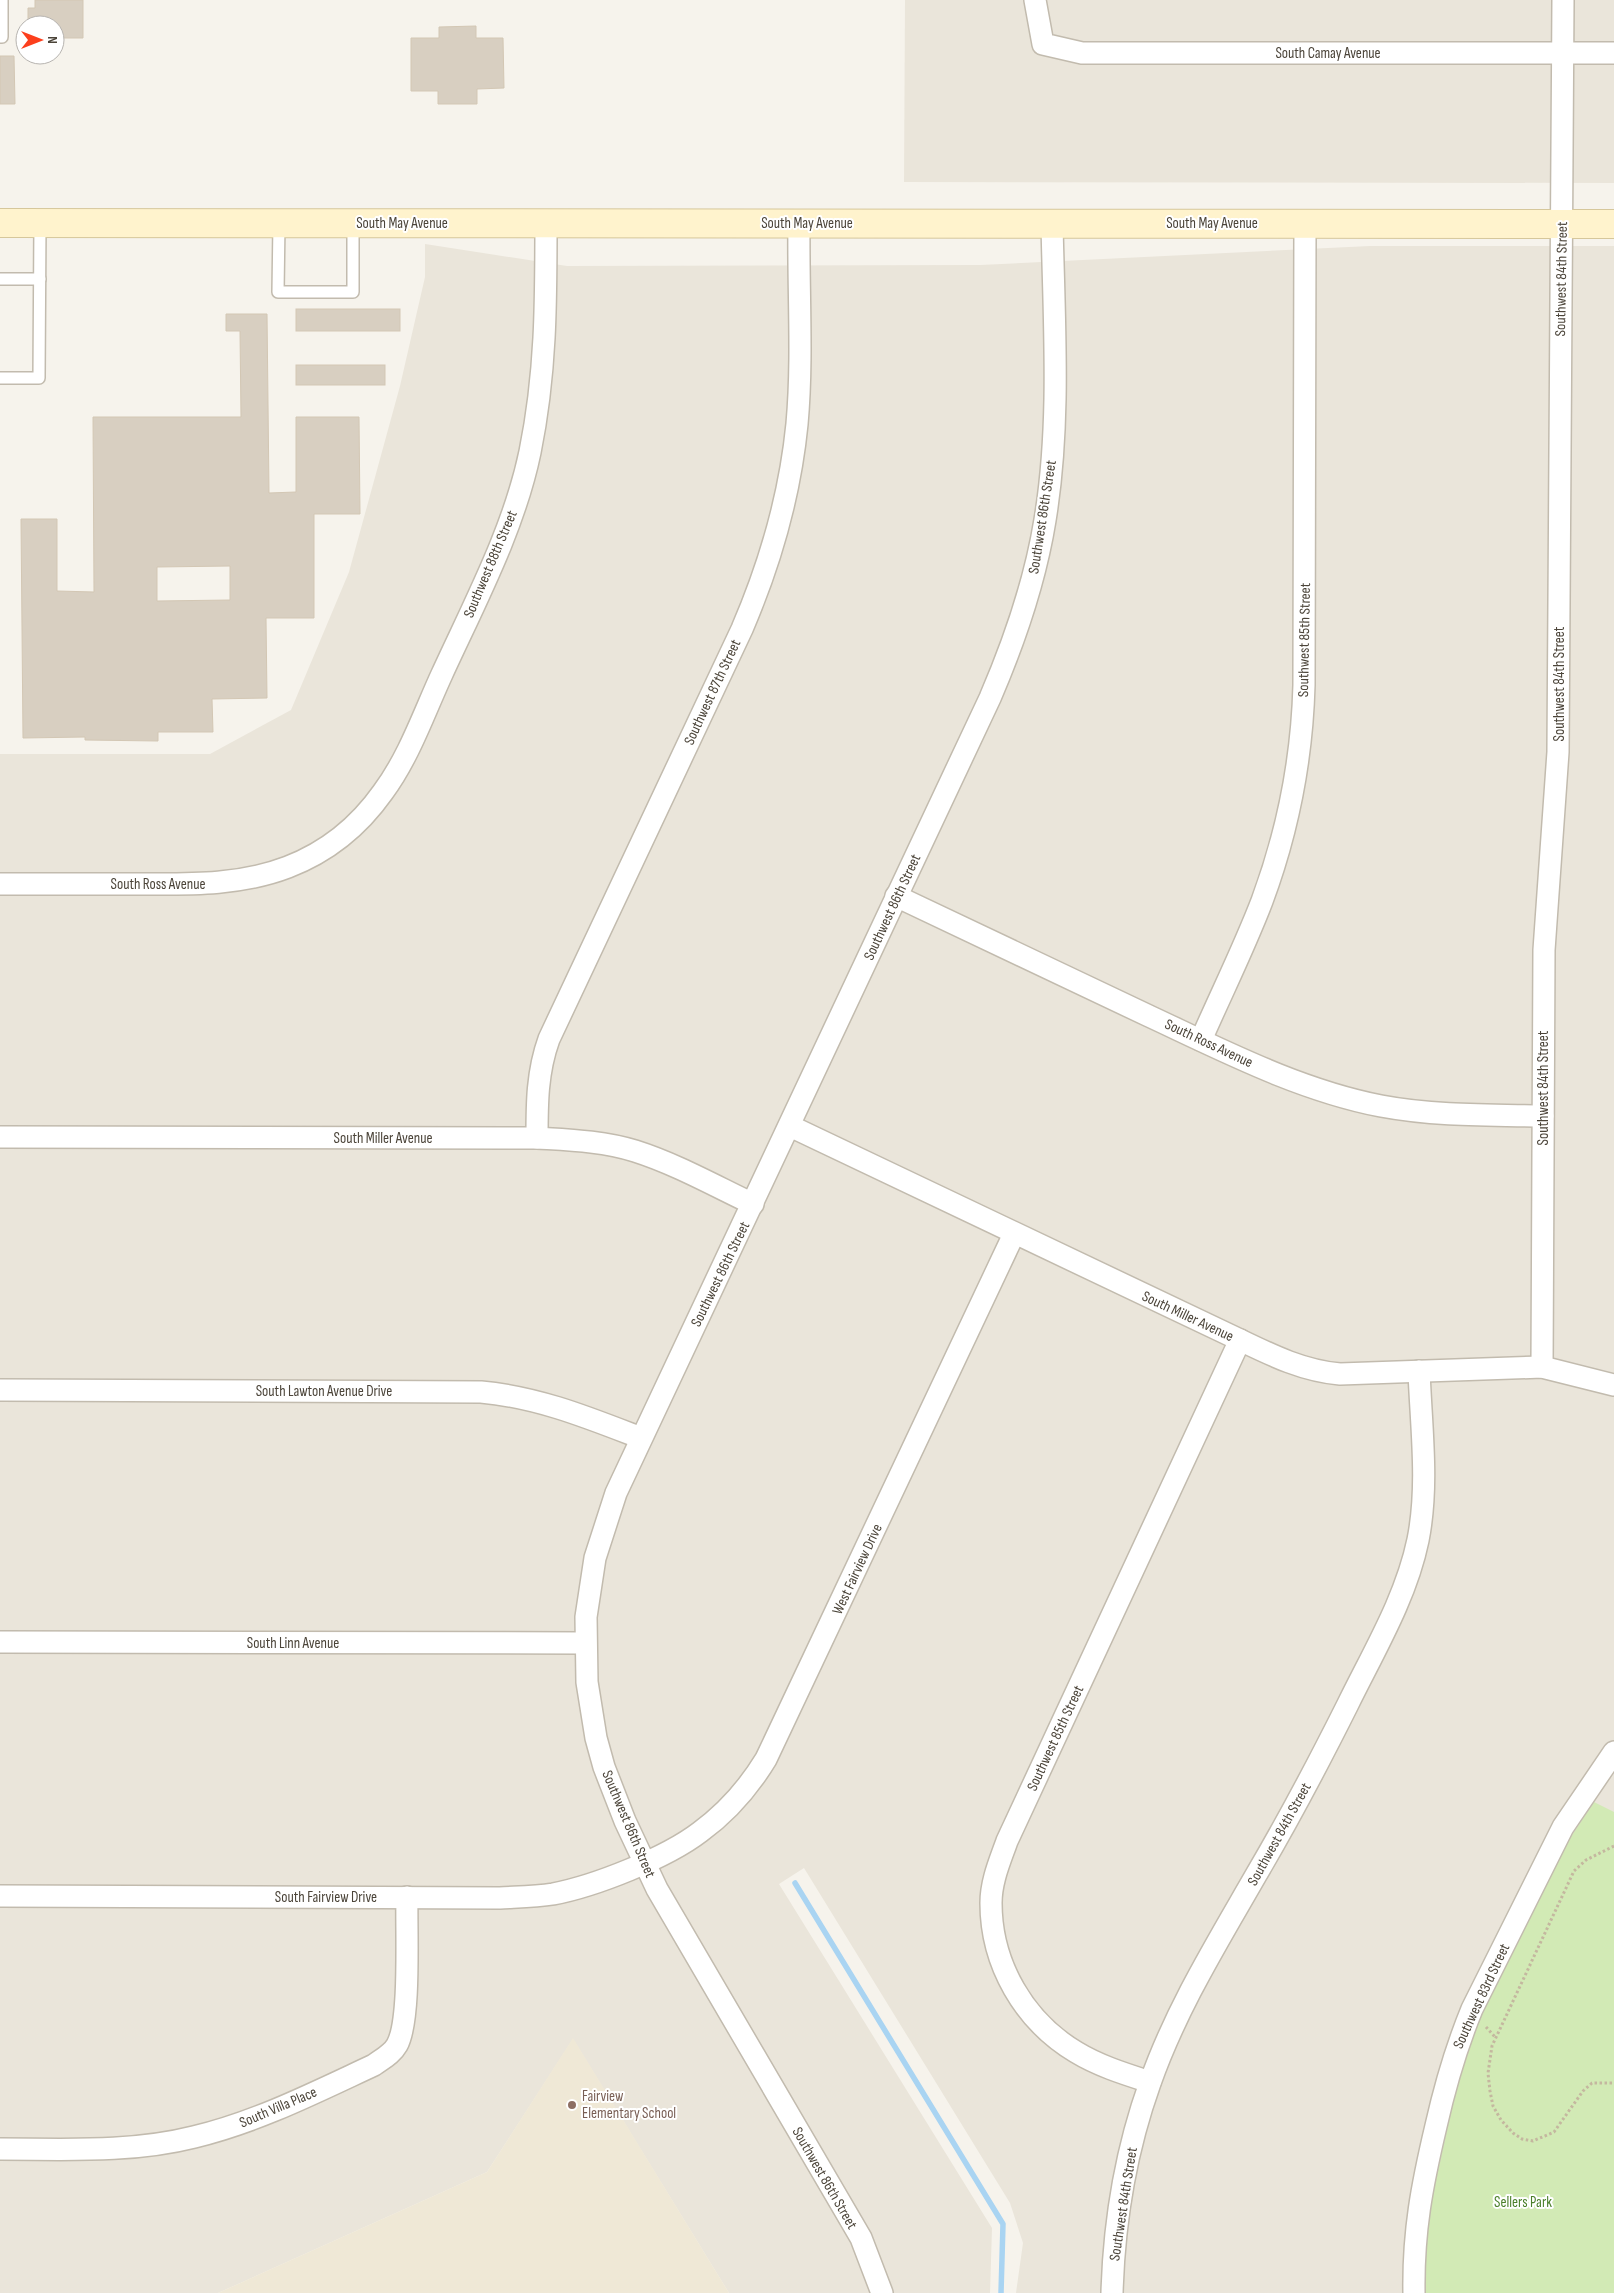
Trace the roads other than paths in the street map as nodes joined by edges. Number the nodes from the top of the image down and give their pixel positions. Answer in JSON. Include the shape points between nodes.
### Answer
{"nodes":[{"id":1,"x":2,"y":0,"type":"edge"},
{"id":2,"x":1035,"y":0,"type":"edge"},
{"id":3,"x":1563,"y":0,"type":"edge"},
{"id":4,"x":0,"y":37,"type":"edge"},
{"id":5,"x":1563,"y":53,"type":"junction"},
{"id":6,"x":1614,"y":53,"type":"edge"},
{"id":7,"x":0,"y":223,"type":"edge"},
{"id":8,"x":40,"y":223,"type":"junction"},
{"id":9,"x":279,"y":223,"type":"junction"},
{"id":10,"x":354,"y":223,"type":"junction"},
{"id":11,"x":546,"y":223,"type":"junction"},
{"id":12,"x":800,"y":223,"type":"junction"},
{"id":13,"x":1305,"y":223,"type":"junction"},
{"id":14,"x":1052,"y":224,"type":"junction"},
{"id":15,"x":1561,"y":224,"type":"junction"},
{"id":16,"x":1614,"y":224,"type":"edge"},
{"id":17,"x":0,"y":279,"type":"edge"},
{"id":18,"x":40,"y":279,"type":"junction"},
{"id":19,"x":0,"y":378,"type":"edge"},
{"id":20,"x":312,"y":856,"type":"joint"},
{"id":21,"x":0,"y":884,"type":"edge"},
{"id":22,"x":896,"y":896,"type":"junction"},
{"id":23,"x":1201,"y":1040,"type":"junction"},
{"id":24,"x":1543,"y":1116,"type":"junction"},
{"id":25,"x":790,"y":1126,"type":"junction"},
{"id":26,"x":0,"y":1137,"type":"edge"},
{"id":27,"x":537,"y":1138,"type":"junction"},
{"id":28,"x":754,"y":1204,"type":"junction"},
{"id":29,"x":1014,"y":1234,"type":"junction"},
{"id":30,"x":1240,"y":1340,"type":"junction"},
{"id":31,"x":1542,"y":1368,"type":"junction"},
{"id":32,"x":1418,"y":1371,"type":"junction"},
{"id":33,"x":1614,"y":1385,"type":"edge"},
{"id":34,"x":0,"y":1390,"type":"edge"},
{"id":35,"x":641,"y":1438,"type":"junction"},
{"id":36,"x":0,"y":1642,"type":"edge"},
{"id":37,"x":585,"y":1643,"type":"junction"},
{"id":38,"x":1614,"y":1752,"type":"edge"},
{"id":39,"x":646,"y":1861,"type":"junction"},
{"id":40,"x":0,"y":1896,"type":"edge"},
{"id":41,"x":407,"y":1897,"type":"junction"},
{"id":42,"x":1150,"y":2082,"type":"junction"},
{"id":43,"x":0,"y":2149,"type":"edge"},
{"id":44,"x":882,"y":2293,"type":"edge"},
{"id":45,"x":1112,"y":2293,"type":"edge"},
{"id":46,"x":1414,"y":2293,"type":"edge"}],
"edges":[{"from":1,"to":4,"type":"lane"},
{"from":2,"to":5,"type":"street","name":"South Camay Avenue","via":[[1043,44],[1082,54]]},
{"from":3,"to":5,"type":"street","name":"Southwest 84th Street"},
{"from":5,"to":6,"type":"street","name":"South Camay Avenue"},
{"from":5,"to":15,"type":"street","name":"Southwest 84th Street"},
{"from":7,"to":8,"type":"main road","name":"South May Avenue"},
{"from":8,"to":9,"type":"main road","name":"South May Avenue"},
{"from":8,"to":18,"type":"lane"},
{"from":9,"to":10,"type":"main road","name":"South May Avenue"},
{"from":9,"to":10,"type":"lane","via":[[278,292],[353,292]]},
{"from":10,"to":11,"type":"main road","name":"South May Avenue"},
{"from":11,"to":12,"type":"main road","name":"South May Avenue"},
{"from":11,"to":20,"type":"street","name":"Southwest 88th Street","via":[[543,380],[530,454],[508,526],[393,777],[352,829]]},
{"from":12,"to":14,"type":"main road","name":"South May Avenue"},
{"from":12,"to":27,"type":"street","name":"Southwest 87th Street","via":[[797,424],[775,539],[742,629],[549,1039],[537,1088]]},
{"from":13,"to":14,"type":"main road","name":"South May Avenue"},
{"from":13,"to":15,"type":"main road","name":"South May Avenue"},
{"from":13,"to":23,"type":"street","name":"Southwest 85th Street","via":[[1304,666],[1298,762],[1284,830],[1262,900]]},
{"from":14,"to":22,"type":"street","name":"Southwest 86th Street","via":[[1052,456],[1045,520],[1032,582],[1007,659]]},
{"from":15,"to":16,"type":"main road","name":"South May Avenue"},
{"from":15,"to":24,"type":"street","name":"Southwest 84th Street","via":[[1558,752],[1544,950]]},
{"from":17,"to":18,"type":"lane"},
{"from":18,"to":19,"type":"lane","via":[[39,378]]},
{"from":20,"to":21,"type":"street","name":"South Ross Avenue","via":[[266,874],[230,883]]},
{"from":22,"to":23,"type":"street","name":"South Ross Avenue"},
{"from":22,"to":25,"type":"street","name":"Southwest 86th Street"},
{"from":23,"to":24,"type":"street","name":"South Ross Avenue","via":[[1278,1075],[1380,1105],[1460,1115]]},
{"from":24,"to":31,"type":"street","name":"Southwest 84th Street"},
{"from":25,"to":28,"type":"street","name":"Southwest 86th Street"},
{"from":25,"to":29,"type":"street","name":"South Miller Avenue"},
{"from":26,"to":27,"type":"street","name":"South Miller Avenue"},
{"from":27,"to":28,"type":"street","name":"South Miller Avenue","via":[[592,1142],[634,1151]]},
{"from":28,"to":35,"type":"street","name":"Southwest 86th Street"},
{"from":29,"to":30,"type":"street","name":"South Miller Avenue"},
{"from":29,"to":39,"type":"street","name":"West Fairview Drive","via":[[766,1759],[741,1794],[700,1832]]},
{"from":30,"to":32,"type":"street","name":"South Miller Avenue","via":[[1317,1372]]},
{"from":30,"to":42,"type":"street","name":"Southwest 85th Street","via":[[1007,1841],[992,1889],[995,1939],[1006,1974],[1023,2005],[1049,2033],[1075,2052]]},
{"from":31,"to":32,"type":"street","name":"South Miller Avenue"},
{"from":31,"to":33,"type":"street","name":"South Miller Avenue"},
{"from":32,"to":42,"type":"street","name":"Southwest 84th Street","via":[[1423,1506],[1404,1586],[1337,1726],[1269,1854],[1191,1989]]},
{"from":34,"to":35,"type":"street","name":"South Lawton Avenue Drive","via":[[508,1394],[546,1403]]},
{"from":35,"to":37,"type":"street","name":"Southwest 86th Street","via":[[616,1493],[595,1558]]},
{"from":36,"to":37,"type":"street","name":"South Linn Avenue"},
{"from":37,"to":39,"type":"street","name":"Southwest 86th Street","via":[[596,1738],[604,1767],[625,1821]]},
{"from":38,"to":46,"type":"street","name":"Southwest 83rd Street","via":[[1563,1827],[1460,2038],[1450,2066],[1420,2196],[1414,2247]]},
{"from":39,"to":41,"type":"street","name":"South Fairview Drive","via":[[614,1876],[552,1894],[500,1898]]},
{"from":39,"to":44,"type":"street","name":"Southwest 86th Street","via":[[657,1889],[861,2238]]},
{"from":40,"to":41,"type":"street","name":"South Fairview Drive"},
{"from":41,"to":43,"type":"street","name":"South Villa Place","via":[[402,2033],[397,2046],[374,2065],[234,2126],[192,2138],[108,2148]]},
{"from":42,"to":45,"type":"street","name":"Southwest 84th Street","via":[[1124,2184]]}]}
